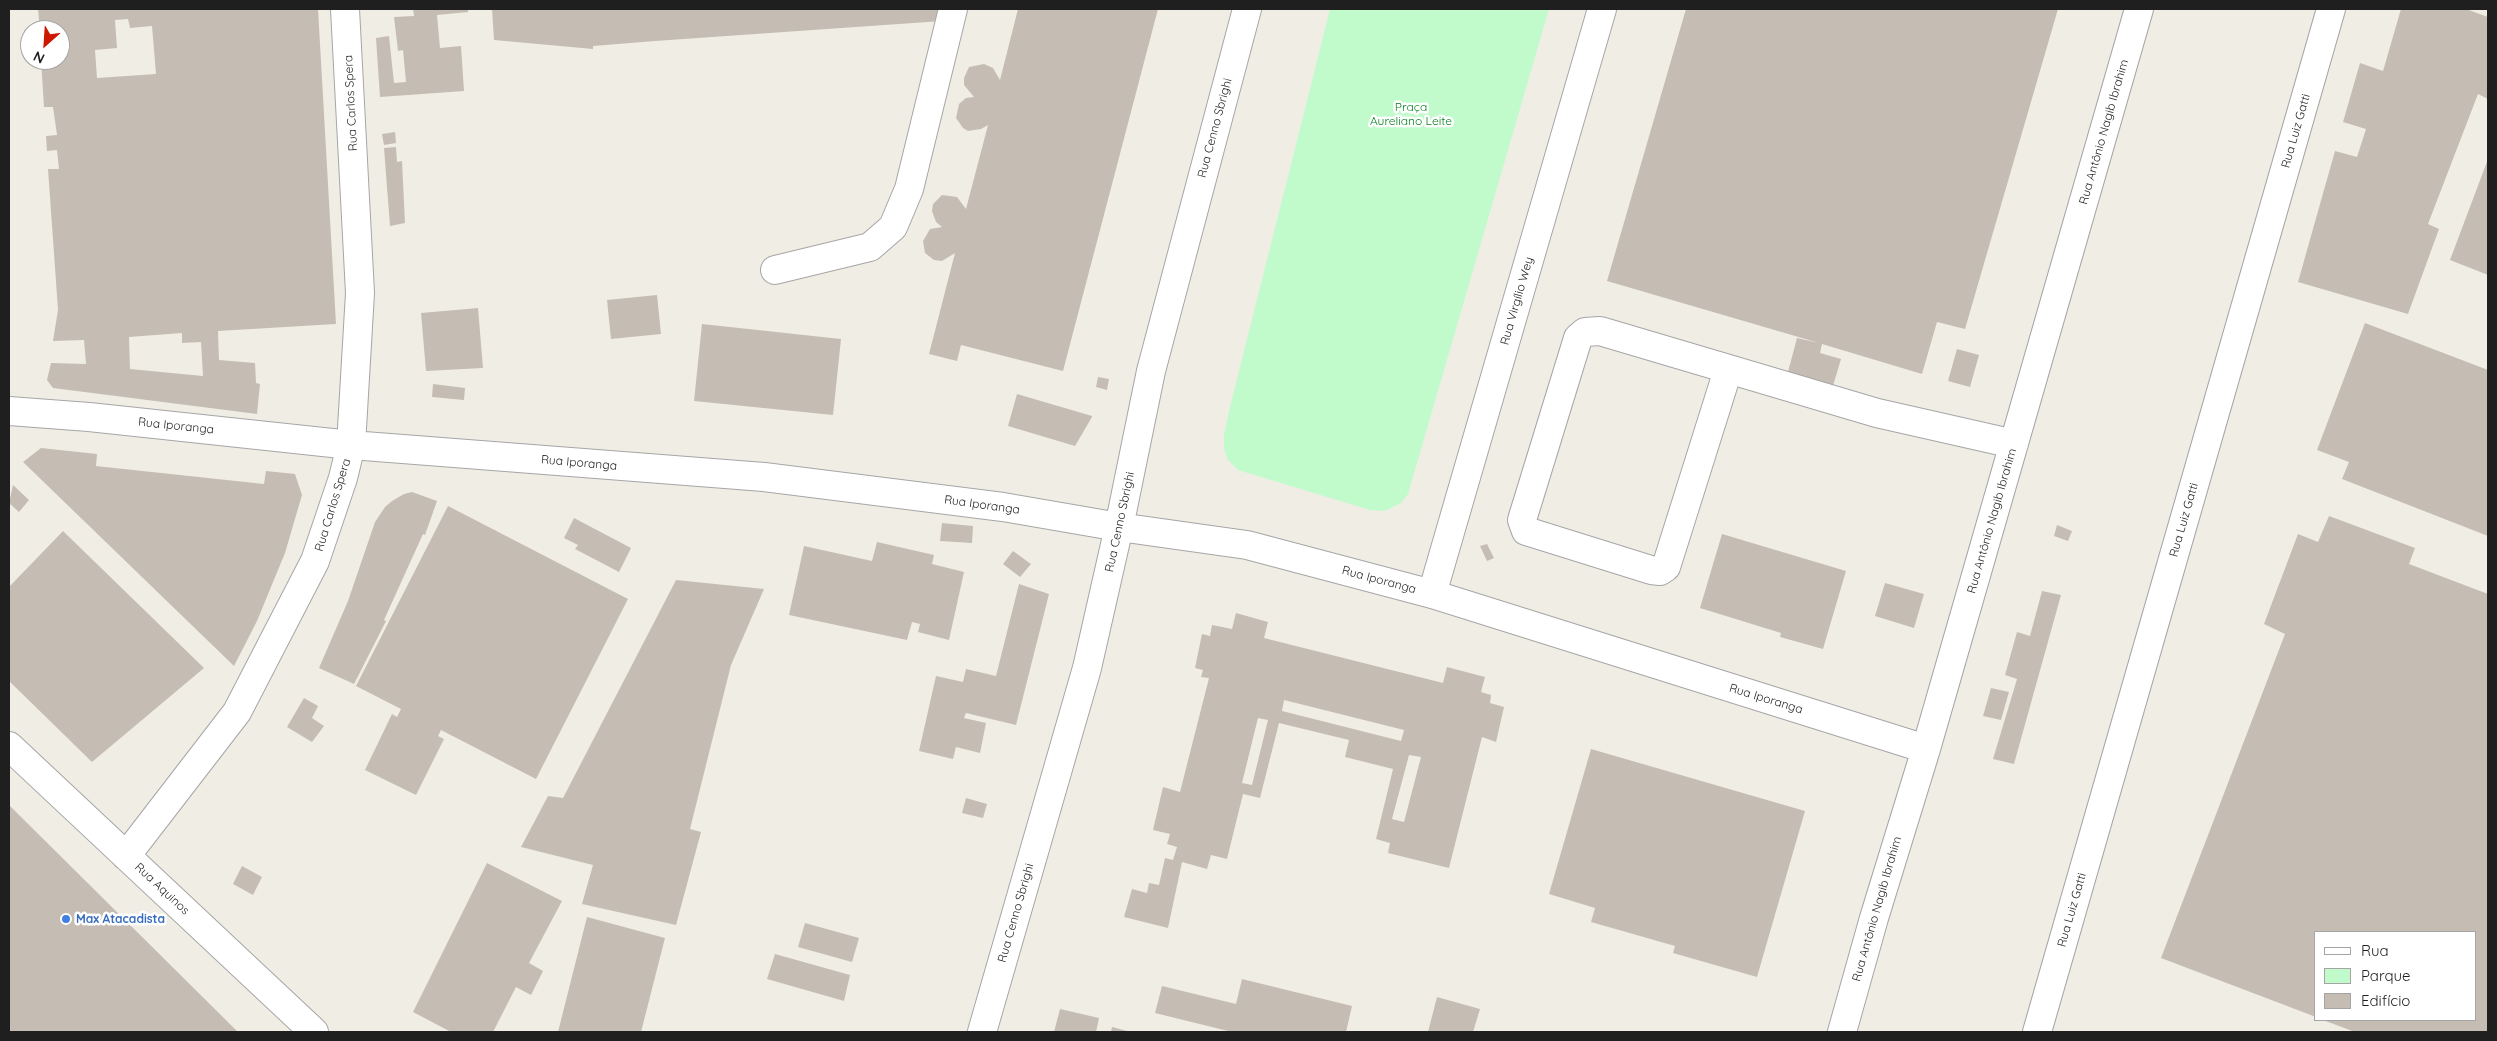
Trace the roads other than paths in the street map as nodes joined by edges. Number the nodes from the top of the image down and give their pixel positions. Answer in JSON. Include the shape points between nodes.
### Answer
{"nodes":[{"id":1,"x":345,"y":9,"type":"edge"},
{"id":2,"x":953,"y":9,"type":"edge"},
{"id":3,"x":1247,"y":9,"type":"edge"},
{"id":4,"x":1602,"y":9,"type":"edge"},
{"id":5,"x":2140,"y":9,"type":"edge"},
{"id":6,"x":2331,"y":9,"type":"edge"},
{"id":7,"x":775,"y":270,"type":"dead end"},
{"id":8,"x":1728,"y":370,"type":"junction"},
{"id":9,"x":9,"y":411,"type":"edge"},
{"id":10,"x":351,"y":444,"type":"junction"},
{"id":11,"x":2014,"y":444,"type":"junction"},
{"id":12,"x":1119,"y":527,"type":"junction"},
{"id":13,"x":1432,"y":594,"type":"junction"},
{"id":14,"x":9,"y":746,"type":"edge"},
{"id":15,"x":1926,"y":749,"type":"junction"},
{"id":16,"x":126,"y":856,"type":"junction"},
{"id":17,"x":314,"y":1032,"type":"edge"},
{"id":18,"x":982,"y":1032,"type":"edge"},
{"id":19,"x":1842,"y":1032,"type":"edge"},
{"id":20,"x":2037,"y":1032,"type":"edge"}],
"edges":[{"from":1,"to":10,"type":"street","name":"Rua Carlos Spera","via":[[360,292]]},
{"from":2,"to":7,"type":"street","via":[[909,189],[893,227],[870,247]]},
{"from":3,"to":12,"type":"street","name":"Rua Cenno Sbrighi","via":[[1151,371]]},
{"from":4,"to":13,"type":"street","name":"Rua Virgílio Wey"},
{"from":5,"to":11,"type":"street","name":"Rua Antônio Nagib Ibrahim"},
{"from":6,"to":20,"type":"street","name":"Rua Luiz Gatti"},
{"from":8,"to":8,"type":"street","via":[[1600,331],[1586,332],[1578,338],[1522,520],[1526,530],[1651,570],[1660,571],[1666,567]]},
{"from":8,"to":11,"type":"street","via":[[1876,414]]},
{"from":9,"to":10,"type":"street","name":"Rua Iporanga"},
{"from":10,"to":12,"type":"street","name":"Rua Iporanga","via":[[764,478],[1003,507]]},
{"from":10,"to":16,"type":"street","name":"Rua Carlos Spera","via":[[315,561],[237,712]]},
{"from":11,"to":15,"type":"street","name":"Rua Antônio Nagib Ibrahim"},
{"from":12,"to":13,"type":"street","name":"Rua Iporanga","via":[[1247,545]]},
{"from":12,"to":18,"type":"street","name":"Rua Cenno Sbrighi","via":[[1087,668]]},
{"from":13,"to":15,"type":"street","name":"Rua Iporanga"},
{"from":14,"to":16,"type":"street","name":"Rua Aquinos"},
{"from":15,"to":19,"type":"street","name":"Rua Antônio Nagib Ibrahim"},
{"from":16,"to":17,"type":"street","name":"Rua Aquinos"}]}
